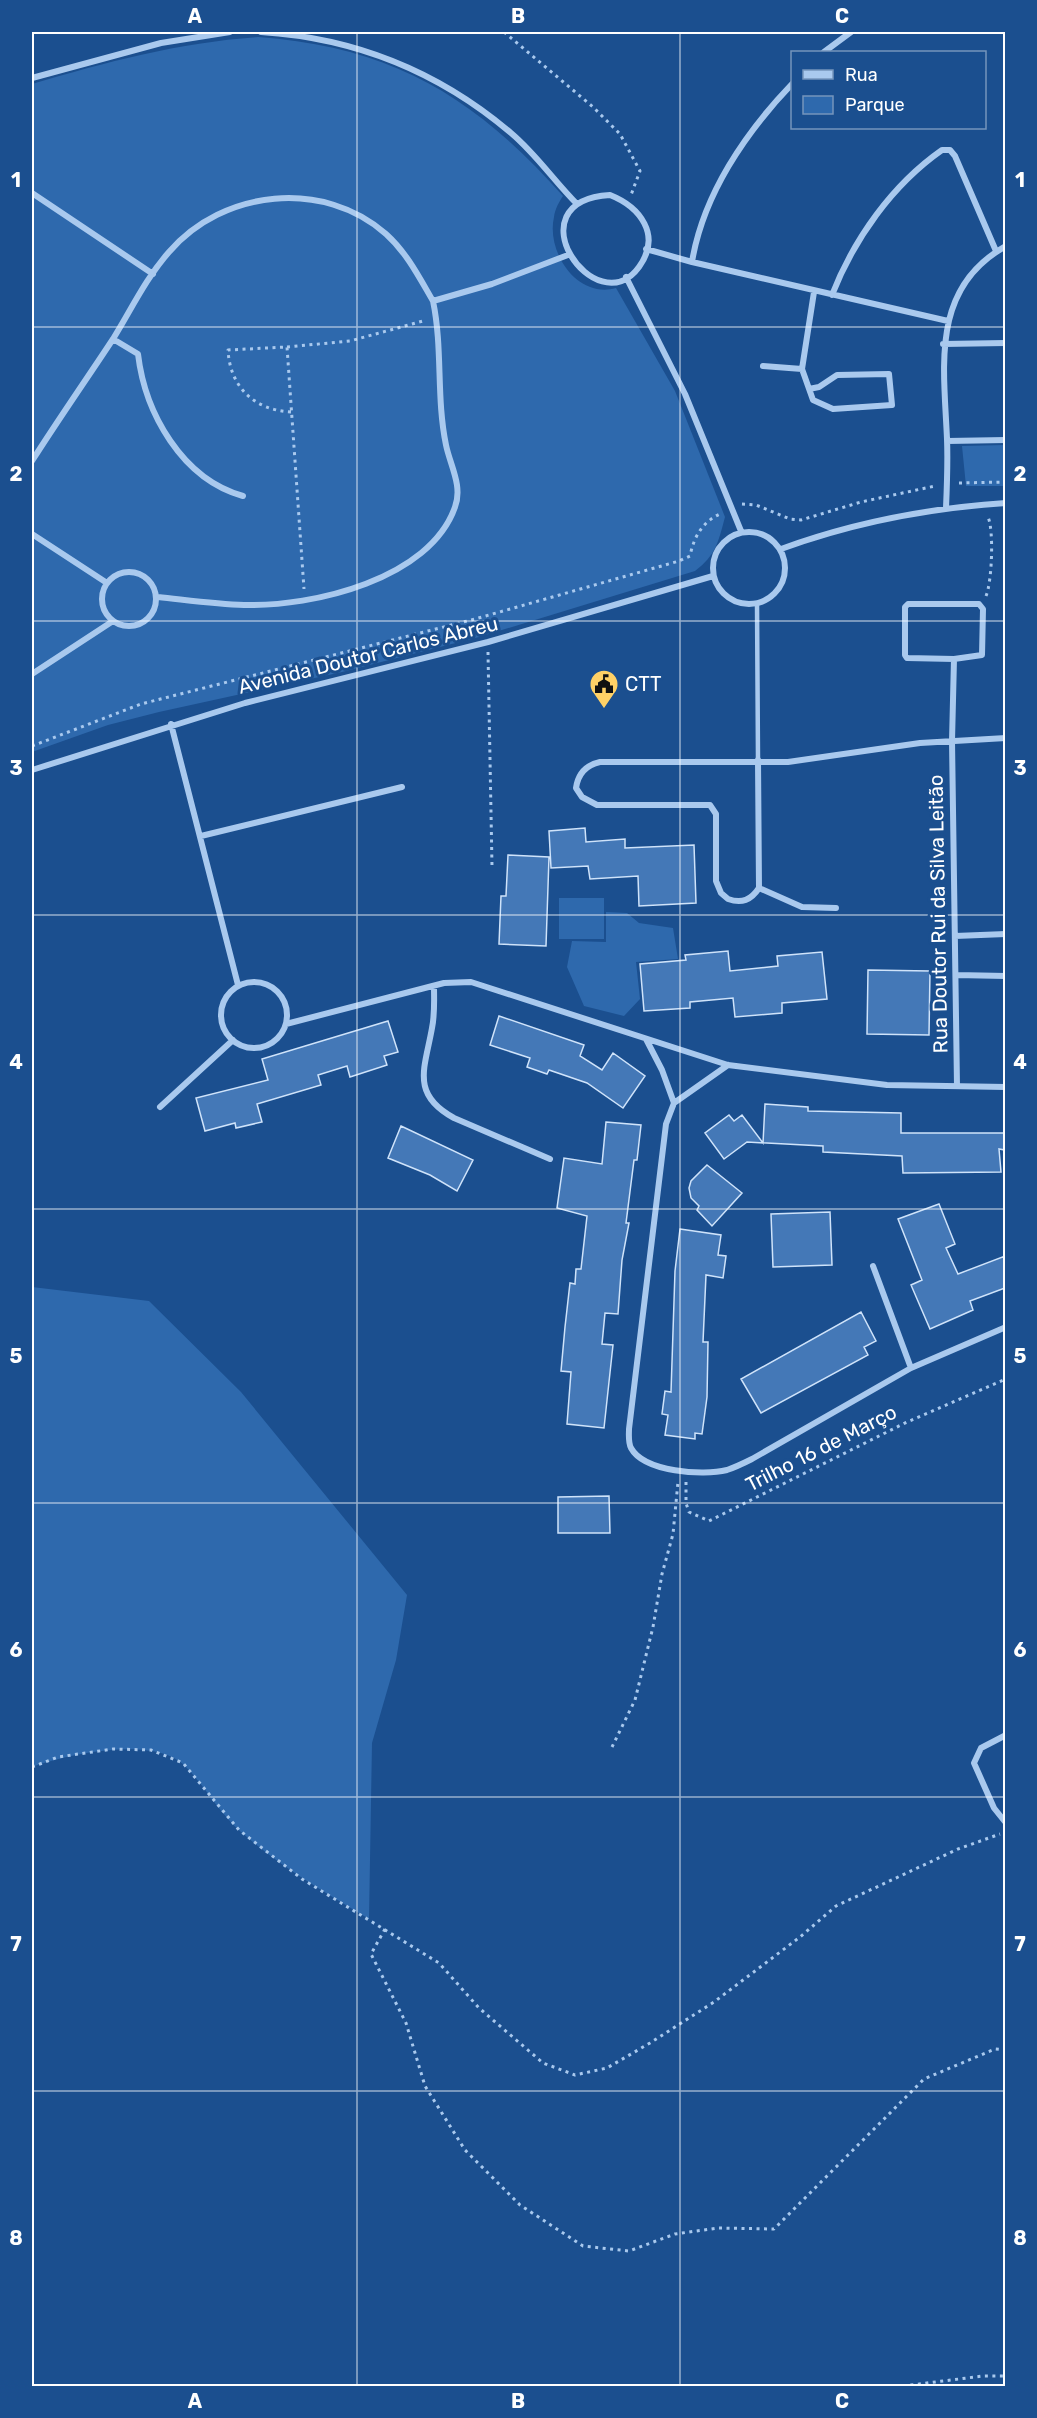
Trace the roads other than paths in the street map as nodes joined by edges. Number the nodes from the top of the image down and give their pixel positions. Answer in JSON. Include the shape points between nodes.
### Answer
{"nodes":[{"id":1,"x":230,"y":32,"type":"edge"},
{"id":2,"x":261,"y":32,"type":"edge"},
{"id":3,"x":851,"y":32,"type":"edge"},
{"id":4,"x":825,"y":51,"type":"edge"},
{"id":5,"x":32,"y":78,"type":"edge"},
{"id":6,"x":791,"y":85,"type":"edge"},
{"id":7,"x":32,"y":193,"type":"edge"},
{"id":8,"x":577,"y":204,"type":"junction"},
{"id":9,"x":1005,"y":246,"type":"edge"},
{"id":10,"x":646,"y":249,"type":"junction"},
{"id":11,"x":996,"y":251,"type":"junction"},
{"id":12,"x":568,"y":255,"type":"junction"},
{"id":13,"x":692,"y":262,"type":"junction"},
{"id":14,"x":153,"y":274,"type":"junction"},
{"id":15,"x":626,"y":277,"type":"junction"},
{"id":16,"x":814,"y":292,"type":"junction"},
{"id":17,"x":832,"y":295,"type":"junction"},
{"id":18,"x":433,"y":301,"type":"junction"},
{"id":19,"x":948,"y":321,"type":"junction"},
{"id":20,"x":113,"y":339,"type":"junction"},
{"id":21,"x":1005,"y":343,"type":"edge"},
{"id":22,"x":944,"y":344,"type":"junction"},
{"id":23,"x":763,"y":366,"type":"dead end"},
{"id":24,"x":802,"y":369,"type":"junction"},
{"id":25,"x":809,"y":389,"type":"junction"},
{"id":26,"x":1005,"y":440,"type":"edge"},
{"id":27,"x":948,"y":441,"type":"junction"},
{"id":28,"x":32,"y":460,"type":"edge"},
{"id":29,"x":243,"y":496,"type":"dead end"},
{"id":30,"x":1005,"y":503,"type":"edge"},
{"id":31,"x":946,"y":508,"type":"junction"},
{"id":32,"x":741,"y":531,"type":"junction"},
{"id":33,"x":32,"y":534,"type":"edge"},
{"id":34,"x":781,"y":549,"type":"junction"},
{"id":35,"x":713,"y":576,"type":"junction"},
{"id":36,"x":107,"y":583,"type":"junction"},
{"id":37,"x":158,"y":597,"type":"junction"},
{"id":38,"x":757,"y":603,"type":"junction"},
{"id":39,"x":113,"y":621,"type":"junction"},
{"id":40,"x":954,"y":659,"type":"junction"},
{"id":41,"x":32,"y":674,"type":"edge"},
{"id":42,"x":171,"y":724,"type":"junction"},
{"id":43,"x":1005,"y":738,"type":"edge"},
{"id":44,"x":952,"y":741,"type":"junction"},
{"id":45,"x":758,"y":760,"type":"junction"},
{"id":46,"x":32,"y":770,"type":"edge"},
{"id":47,"x":402,"y":787,"type":"dead end"},
{"id":48,"x":201,"y":836,"type":"junction"},
{"id":49,"x":759,"y":888,"type":"junction"},
{"id":50,"x":836,"y":908,"type":"dead end"},
{"id":51,"x":1005,"y":934,"type":"edge"},
{"id":52,"x":955,"y":936,"type":"junction"},
{"id":53,"x":956,"y":975,"type":"junction"},
{"id":54,"x":1005,"y":976,"type":"edge"},
{"id":55,"x":238,"y":985,"type":"junction"},
{"id":56,"x":434,"y":986,"type":"junction"},
{"id":57,"x":286,"y":1024,"type":"junction"},
{"id":58,"x":646,"y":1040,"type":"junction"},
{"id":59,"x":233,"y":1041,"type":"junction"},
{"id":60,"x":728,"y":1065,"type":"junction"},
{"id":61,"x":957,"y":1086,"type":"junction"},
{"id":62,"x":1005,"y":1087,"type":"edge"},
{"id":63,"x":674,"y":1103,"type":"junction"},
{"id":64,"x":160,"y":1107,"type":"dead end"},
{"id":65,"x":550,"y":1159,"type":"dead end"},
{"id":66,"x":873,"y":1266,"type":"dead end"},
{"id":67,"x":1005,"y":1327,"type":"edge"},
{"id":68,"x":911,"y":1368,"type":"junction"},
{"id":69,"x":1005,"y":1735,"type":"edge"},
{"id":70,"x":1005,"y":1823,"type":"edge"}],
"edges":[{"from":1,"to":5,"type":"street","via":[[162,43]]},
{"from":2,"to":8,"type":"street","via":[[341,42],[383,56],[462,96],[512,134]]},
{"from":3,"to":4,"type":"street"},
{"from":6,"to":13,"type":"street","via":[[756,127],[726,173],[702,218]]},
{"from":7,"to":14,"type":"street"},
{"from":8,"to":10,"type":"street","via":[[593,196],[610,195],[628,202],[642,217],[648,233]]},
{"from":8,"to":12,"type":"street","via":[[564,226]]},
{"from":9,"to":11,"type":"street"},
{"from":10,"to":13,"type":"street"},
{"from":10,"to":15,"type":"street","via":[[636,272]]},
{"from":11,"to":17,"type":"street","via":[[955,156],[950,150],[942,150],[897,190],[873,218],[847,259]]},
{"from":11,"to":19,"type":"street","via":[[966,282]]},
{"from":12,"to":15,"type":"street","via":[[579,269],[594,278],[612,282]]},
{"from":12,"to":18,"type":"street"},
{"from":13,"to":16,"type":"street"},
{"from":14,"to":18,"type":"street","via":[[175,246],[202,224],[266,198],[306,198],[345,209],[385,234],[406,256]]},
{"from":14,"to":20,"type":"street"},
{"from":15,"to":32,"type":"street","via":[[685,393]]},
{"from":16,"to":17,"type":"street"},
{"from":16,"to":24,"type":"street"},
{"from":17,"to":19,"type":"street"},
{"from":18,"to":37,"type":"street","via":[[440,330],[442,422],[457,487],[456,505],[442,533],[414,560],[358,586],[305,600],[245,605]]},
{"from":19,"to":22,"type":"street"},
{"from":20,"to":28,"type":"street"},
{"from":20,"to":29,"type":"street","via":[[138,354],[150,405],[179,452],[218,486]]},
{"from":21,"to":22,"type":"street"},
{"from":22,"to":27,"type":"street"},
{"from":23,"to":24,"type":"street"},
{"from":24,"to":25,"type":"street"},
{"from":25,"to":25,"type":"street","via":[[813,400],[833,409],[892,405],[889,374],[837,375]]},
{"from":26,"to":27,"type":"street"},
{"from":27,"to":31,"type":"street"},
{"from":30,"to":31,"type":"street"},
{"from":31,"to":34,"type":"street","via":[[818,536]]},
{"from":32,"to":34,"type":"street","via":[[767,537]]},
{"from":32,"to":35,"type":"street","via":[[717,549],[712,562]]},
{"from":33,"to":36,"type":"street"},
{"from":34,"to":38,"type":"street","via":[[786,567],[782,581],[770,597]]},
{"from":35,"to":38,"type":"street","via":[[730,599],[743,604]]},
{"from":35,"to":42,"type":"street","name":"Avenida Doutor Carlos Abreu","via":[[488,642],[312,684]]},
{"from":36,"to":37,"type":"street","via":[[120,573],[131,571],[152,584]]},
{"from":36,"to":39,"type":"street","via":[[102,602]]},
{"from":37,"to":39,"type":"street","via":[[153,614],[143,622],[121,626]]},
{"from":38,"to":45,"type":"lane"},
{"from":39,"to":41,"type":"street"},
{"from":40,"to":40,"type":"street","via":[[982,655],[982,606],[912,603],[905,607],[907,658]]},
{"from":40,"to":44,"type":"street","name":"Rua Doutor Rui da Silva Leitão"},
{"from":42,"to":46,"type":"street","name":"Avenida Doutor Carlos Abreu"},
{"from":42,"to":48,"type":"street"},
{"from":43,"to":44,"type":"street"},
{"from":44,"to":45,"type":"street","via":[[788,762]]},
{"from":44,"to":52,"type":"street","name":"Rua Doutor Rui da Silva Leitão"},
{"from":45,"to":49,"type":"street"},
{"from":45,"to":49,"type":"street","via":[[600,762],[587,767],[577,783],[578,794],[597,805],[708,803],[716,814],[719,889],[728,899],[738,902],[747,900]]},
{"from":47,"to":48,"type":"street"},
{"from":48,"to":55,"type":"street"},
{"from":49,"to":50,"type":"street","via":[[802,907]]},
{"from":51,"to":52,"type":"street"},
{"from":52,"to":53,"type":"street","name":"Rua Doutor Rui da Silva Leitão"},
{"from":53,"to":54,"type":"street"},
{"from":53,"to":61,"type":"street","name":"Rua Doutor Rui da Silva Leitão"},
{"from":55,"to":57,"type":"street","via":[[249,982],[270,986],[284,1002]]},
{"from":55,"to":59,"type":"street","via":[[221,1011],[225,1032]]},
{"from":56,"to":57,"type":"street"},
{"from":56,"to":58,"type":"street","via":[[478,983]]},
{"from":56,"to":65,"type":"street","via":[[433,1028],[422,1080],[429,1095],[443,1112],[454,1118]]},
{"from":57,"to":59,"type":"street","via":[[264,1046],[253,1048]]},
{"from":58,"to":60,"type":"street"},
{"from":58,"to":63,"type":"street"},
{"from":59,"to":64,"type":"street"},
{"from":60,"to":61,"type":"street","via":[[842,1081]]},
{"from":60,"to":63,"type":"street"},
{"from":61,"to":62,"type":"street"},
{"from":63,"to":68,"type":"street","via":[[666,1125],[629,1429],[630,1444],[636,1454],[683,1472],[716,1472],[738,1466]]},
{"from":66,"to":68,"type":"street"},
{"from":67,"to":68,"type":"street"},
{"from":69,"to":70,"type":"street","via":[[981,1748],[974,1763]]}]}
